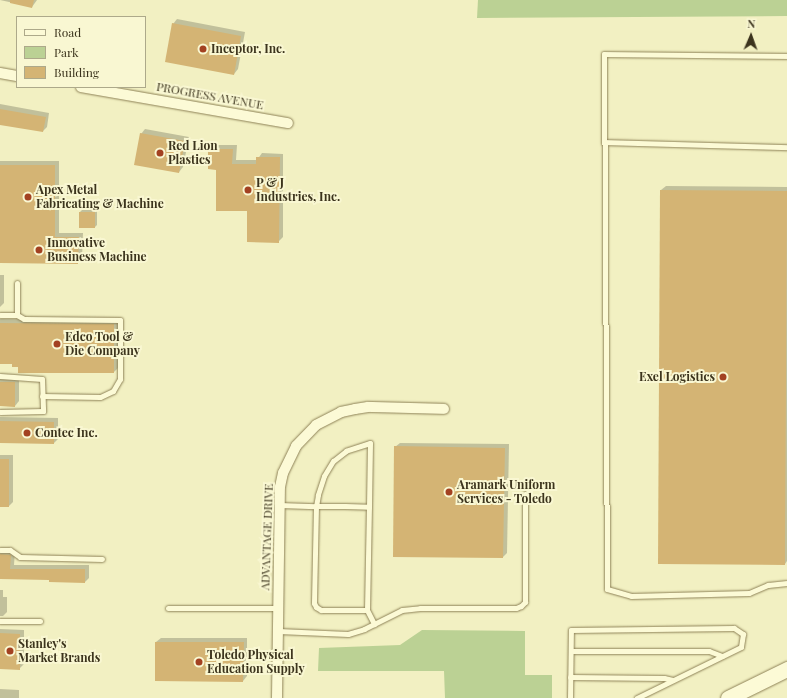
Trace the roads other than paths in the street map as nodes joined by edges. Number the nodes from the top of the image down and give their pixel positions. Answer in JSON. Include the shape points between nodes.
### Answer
{"nodes":[{"id":1,"x":787,"y":56,"type":"edge"},
{"id":2,"x":0,"y":73,"type":"edge"},
{"id":3,"x":16,"y":76,"type":"edge"},
{"id":4,"x":87,"y":88,"type":"edge"},
{"id":5,"x":288,"y":123,"type":"dead end"},
{"id":6,"x":605,"y":142,"type":"junction"},
{"id":7,"x":787,"y":148,"type":"edge"},
{"id":8,"x":18,"y":283,"type":"dead end"},
{"id":9,"x":0,"y":315,"type":"edge"},
{"id":10,"x":17,"y":315,"type":"junction"},
{"id":11,"x":0,"y":376,"type":"edge"},
{"id":12,"x":42,"y":396,"type":"junction"},
{"id":13,"x":444,"y":409,"type":"dead end"},
{"id":14,"x":0,"y":412,"type":"edge"},
{"id":15,"x":525,"y":494,"type":"dead end"},
{"id":16,"x":280,"y":505,"type":"junction"},
{"id":17,"x":316,"y":506,"type":"junction"},
{"id":18,"x":369,"y":507,"type":"junction"},
{"id":19,"x":0,"y":550,"type":"edge"},
{"id":20,"x":102,"y":560,"type":"dead end"},
{"id":21,"x":787,"y":584,"type":"edge"},
{"id":22,"x":168,"y":608,"type":"dead end"},
{"id":23,"x":278,"y":608,"type":"junction"},
{"id":24,"x":367,"y":610,"type":"junction"},
{"id":25,"x":0,"y":621,"type":"edge"},
{"id":26,"x":40,"y":621,"type":"dead end"},
{"id":27,"x":374,"y":624,"type":"junction"},
{"id":28,"x":278,"y":631,"type":"junction"},
{"id":29,"x":571,"y":651,"type":"junction"},
{"id":30,"x":722,"y":656,"type":"junction"},
{"id":31,"x":787,"y":669,"type":"edge"},
{"id":32,"x":570,"y":677,"type":"junction"},
{"id":33,"x":673,"y":680,"type":"junction"},
{"id":34,"x":277,"y":698,"type":"edge"},
{"id":35,"x":570,"y":698,"type":"edge"},
{"id":36,"x":637,"y":698,"type":"edge"},
{"id":37,"x":728,"y":698,"type":"edge"}],
"edges":[{"from":1,"to":6,"type":"lane","via":[[604,54]]},
{"from":2,"to":3,"type":"street"},
{"from":4,"to":5,"type":"street","name":"PROGRESS AVENUE"},
{"from":6,"to":7,"type":"lane"},
{"from":6,"to":21,"type":"lane","via":[[607,589],[631,596],[749,593],[768,586]]},
{"from":8,"to":10,"type":"lane"},
{"from":9,"to":10,"type":"lane"},
{"from":10,"to":12,"type":"lane","via":[[24,319],[120,320],[120,379],[113,391],[100,397]]},
{"from":11,"to":12,"type":"lane","via":[[42,379]]},
{"from":12,"to":14,"type":"lane","via":[[42,411]]},
{"from":13,"to":16,"type":"street","name":"ADVANTAGE DRIVE","via":[[361,408],[341,412],[316,425],[296,446],[288,460],[280,487]]},
{"from":15,"to":27,"type":"lane","via":[[525,602],[521,606],[402,610]]},
{"from":16,"to":17,"type":"lane"},
{"from":16,"to":23,"type":"street","name":"ADVANTAGE DRIVE"},
{"from":17,"to":18,"type":"lane"},
{"from":17,"to":18,"type":"lane","via":[[324,476],[333,461],[346,452],[370,443]]},
{"from":17,"to":24,"type":"lane","via":[[314,603],[321,610]]},
{"from":18,"to":24,"type":"lane"},
{"from":19,"to":20,"type":"lane","via":[[10,550],[20,557]]},
{"from":22,"to":23,"type":"lane"},
{"from":23,"to":28,"type":"street","name":"ADVANTAGE DRIVE"},
{"from":24,"to":27,"type":"lane"},
{"from":25,"to":26,"type":"lane"},
{"from":27,"to":28,"type":"lane","via":[[348,634]]},
{"from":28,"to":34,"type":"street","name":"ADVANTAGE DRIVE"},
{"from":29,"to":30,"type":"lane","via":[[710,651]]},
{"from":29,"to":30,"type":"lane","via":[[571,630],[581,628],[734,628],[743,634],[741,647]]},
{"from":29,"to":32,"type":"lane"},
{"from":30,"to":33,"type":"lane"},
{"from":31,"to":37,"type":"street"},
{"from":32,"to":33,"type":"lane"},
{"from":32,"to":35,"type":"lane"},
{"from":33,"to":36,"type":"lane"}]}
